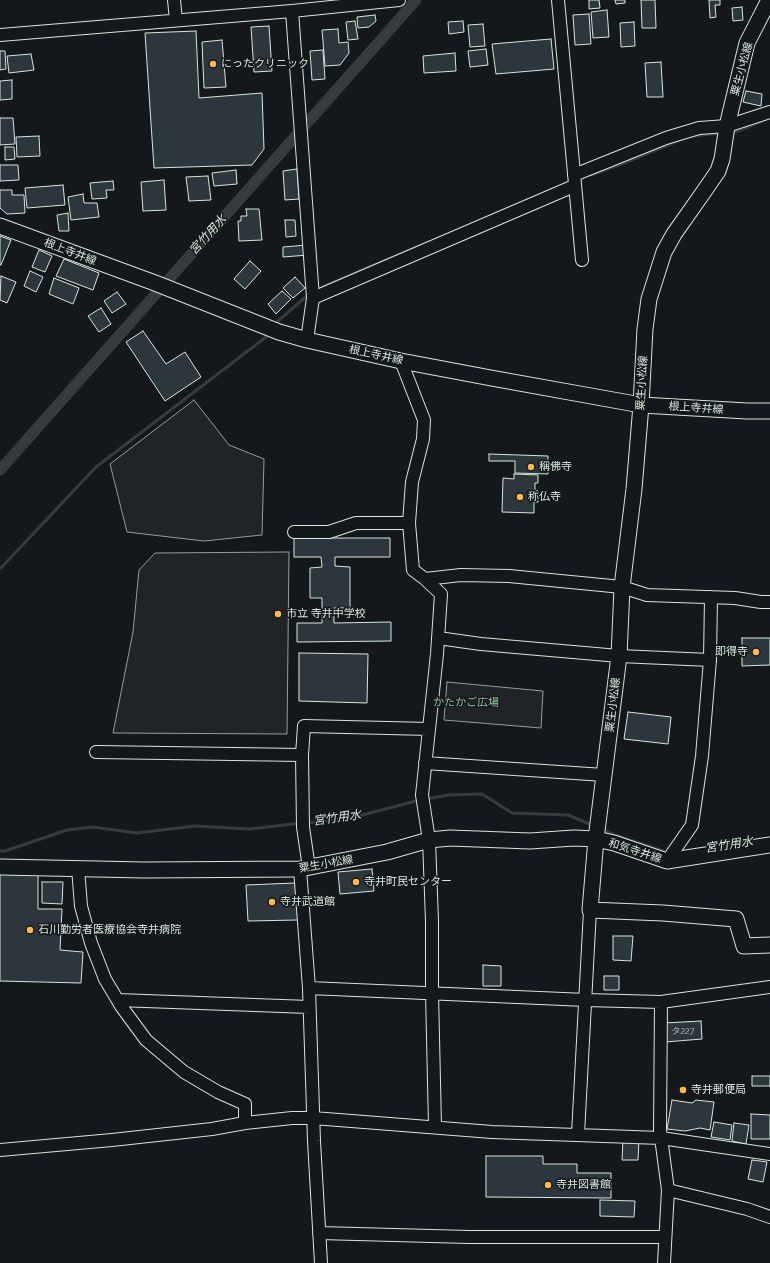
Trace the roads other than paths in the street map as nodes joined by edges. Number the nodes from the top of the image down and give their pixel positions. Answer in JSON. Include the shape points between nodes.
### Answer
{"nodes":[{"id":1,"x":174,"y":0,"type":"edge"},
{"id":2,"x":399,"y":0,"type":"edge"},
{"id":3,"x":558,"y":0,"type":"edge"},
{"id":4,"x":769,"y":0,"type":"edge"},
{"id":5,"x":292,"y":11,"type":"junction"},
{"id":6,"x":176,"y":20,"type":"junction"},
{"id":7,"x":0,"y":35,"type":"edge"},
{"id":8,"x":770,"y":112,"type":"edge"},
{"id":9,"x":727,"y":126,"type":"junction"},
{"id":10,"x":574,"y":181,"type":"junction"},
{"id":11,"x":0,"y":226,"type":"edge"},
{"id":12,"x":582,"y":260,"type":"dead end"},
{"id":13,"x":313,"y":298,"type":"junction"},
{"id":14,"x":308,"y":340,"type":"junction"},
{"id":15,"x":401,"y":361,"type":"junction"},
{"id":16,"x":641,"y":405,"type":"junction"},
{"id":17,"x":770,"y":411,"type":"edge"},
{"id":18,"x":409,"y":523,"type":"junction"},
{"id":19,"x":294,"y":532,"type":"dead end"},
{"id":20,"x":425,"y":579,"type":"junction"},
{"id":21,"x":622,"y":588,"type":"junction"},
{"id":22,"x":712,"y":597,"type":"junction"},
{"id":23,"x":770,"y":602,"type":"edge"},
{"id":24,"x":438,"y":638,"type":"junction"},
{"id":25,"x":619,"y":656,"type":"junction"},
{"id":26,"x":710,"y":660,"type":"junction"},
{"id":27,"x":429,"y":729,"type":"junction"},
{"id":28,"x":96,"y":752,"type":"dead end"},
{"id":29,"x":302,"y":754,"type":"junction"},
{"id":30,"x":425,"y":763,"type":"junction"},
{"id":31,"x":604,"y":775,"type":"junction"},
{"id":32,"x":597,"y":832,"type":"junction"},
{"id":33,"x":429,"y":840,"type":"junction"},
{"id":34,"x":770,"y":845,"type":"edge"},
{"id":35,"x":667,"y":861,"type":"junction"},
{"id":36,"x":0,"y":867,"type":"edge"},
{"id":37,"x":78,"y":868,"type":"junction"},
{"id":38,"x":304,"y":868,"type":"junction"},
{"id":39,"x":590,"y":910,"type":"junction"},
{"id":40,"x":770,"y":944,"type":"edge"},
{"id":41,"x":770,"y":987,"type":"edge"},
{"id":42,"x":309,"y":988,"type":"junction"},
{"id":43,"x":432,"y":993,"type":"junction"},
{"id":44,"x":118,"y":1000,"type":"junction"},
{"id":45,"x":586,"y":1000,"type":"junction"},
{"id":46,"x":661,"y":1002,"type":"junction"},
{"id":47,"x":309,"y":1007,"type":"junction"},
{"id":48,"x":313,"y":1118,"type":"junction"},
{"id":49,"x":245,"y":1123,"type":"junction"},
{"id":50,"x":435,"y":1126,"type":"junction"},
{"id":51,"x":578,"y":1134,"type":"junction"},
{"id":52,"x":661,"y":1138,"type":"junction"},
{"id":53,"x":0,"y":1150,"type":"edge"},
{"id":54,"x":770,"y":1154,"type":"edge"},
{"id":55,"x":668,"y":1190,"type":"junction"},
{"id":56,"x":770,"y":1217,"type":"edge"},
{"id":57,"x":319,"y":1233,"type":"junction"},
{"id":58,"x":665,"y":1237,"type":"junction"},
{"id":59,"x":320,"y":1263,"type":"edge"},
{"id":60,"x":664,"y":1263,"type":"edge"}],
"edges":[{"from":1,"to":6,"type":"street"},
{"from":2,"to":5,"type":"street"},
{"from":3,"to":10,"type":"street"},
{"from":4,"to":9,"type":"main road","name":"粟生小松線","via":[[747,43]]},
{"from":5,"to":6,"type":"street"},
{"from":5,"to":13,"type":"street"},
{"from":6,"to":7,"type":"street"},
{"from":8,"to":9,"type":"street"},
{"from":9,"to":10,"type":"street","via":[[699,128],[666,138]]},
{"from":9,"to":16,"type":"main road","name":"粟生小松線","via":[[718,171],[674,234],[657,272],[649,300],[645,329]]},
{"from":10,"to":12,"type":"street"},
{"from":10,"to":13,"type":"street"},
{"from":11,"to":14,"type":"main road","name":"根上寺井線","via":[[171,289],[273,330]]},
{"from":13,"to":14,"type":"street"},
{"from":14,"to":15,"type":"main road","name":"根上寺井線"},
{"from":15,"to":16,"type":"main road","name":"根上寺井線"},
{"from":15,"to":18,"type":"street","via":[[424,420],[423,439],[412,482]]},
{"from":16,"to":17,"type":"main road","name":"根上寺井線","via":[[747,412]]},
{"from":16,"to":21,"type":"main road","name":"粟生小松線"},
{"from":18,"to":19,"type":"street","via":[[356,523],[329,532]]},
{"from":18,"to":20,"type":"street","via":[[413,570]]},
{"from":20,"to":21,"type":"street","via":[[461,575],[509,576]]},
{"from":20,"to":24,"type":"street","via":[[441,594]]},
{"from":21,"to":22,"type":"street","via":[[647,595]]},
{"from":21,"to":25,"type":"main road","name":"粟生小松線"},
{"from":22,"to":23,"type":"street"},
{"from":22,"to":26,"type":"street"},
{"from":24,"to":25,"type":"street"},
{"from":24,"to":27,"type":"street"},
{"from":25,"to":26,"type":"street"},
{"from":25,"to":31,"type":"main road","name":"粟生小松線"},
{"from":26,"to":35,"type":"street","via":[[702,756],[692,825]]},
{"from":27,"to":29,"type":"street","via":[[304,726]]},
{"from":27,"to":30,"type":"street"},
{"from":28,"to":29,"type":"street"},
{"from":29,"to":38,"type":"street"},
{"from":30,"to":31,"type":"street"},
{"from":30,"to":33,"type":"street","via":[[423,800]]},
{"from":31,"to":32,"type":"main road","name":"粟生小松線"},
{"from":32,"to":33,"type":"main road","name":"粟生小松線","via":[[574,838],[530,841],[450,838]]},
{"from":32,"to":35,"type":"main road","name":"和気寺井線","via":[[614,843]]},
{"from":32,"to":39,"type":"main road"},
{"from":33,"to":38,"type":"main road","name":"粟生小松線","via":[[387,852]]},
{"from":33,"to":43,"type":"street"},
{"from":34,"to":35,"type":"main road","name":"和気寺井線"},
{"from":36,"to":37,"type":"main road","name":"粟生小松線"},
{"from":37,"to":38,"type":"main road","name":"粟生小松線"},
{"from":37,"to":44,"type":"street","via":[[81,906],[91,943],[105,979]]},
{"from":38,"to":42,"type":"street"},
{"from":39,"to":40,"type":"main road","via":[[664,912],[736,919],[744,946]]},
{"from":39,"to":45,"type":"street"},
{"from":41,"to":46,"type":"street"},
{"from":42,"to":43,"type":"street"},
{"from":42,"to":47,"type":"street"},
{"from":43,"to":45,"type":"street"},
{"from":43,"to":50,"type":"street"},
{"from":44,"to":47,"type":"street"},
{"from":44,"to":49,"type":"street","via":[[146,1040],[184,1072],[218,1092],[246,1104]]},
{"from":45,"to":46,"type":"street"},
{"from":45,"to":51,"type":"street"},
{"from":46,"to":52,"type":"street"},
{"from":47,"to":48,"type":"street"},
{"from":48,"to":49,"type":"street"},
{"from":48,"to":50,"type":"street"},
{"from":48,"to":57,"type":"street"},
{"from":49,"to":53,"type":"street","via":[[189,1132]]},
{"from":50,"to":51,"type":"street","via":[[492,1132]]},
{"from":51,"to":52,"type":"street"},
{"from":52,"to":54,"type":"street"},
{"from":52,"to":55,"type":"street"},
{"from":55,"to":56,"type":"street"},
{"from":55,"to":58,"type":"street"},
{"from":57,"to":58,"type":"street","via":[[469,1237]]},
{"from":57,"to":59,"type":"street"},
{"from":58,"to":60,"type":"street"}]}
